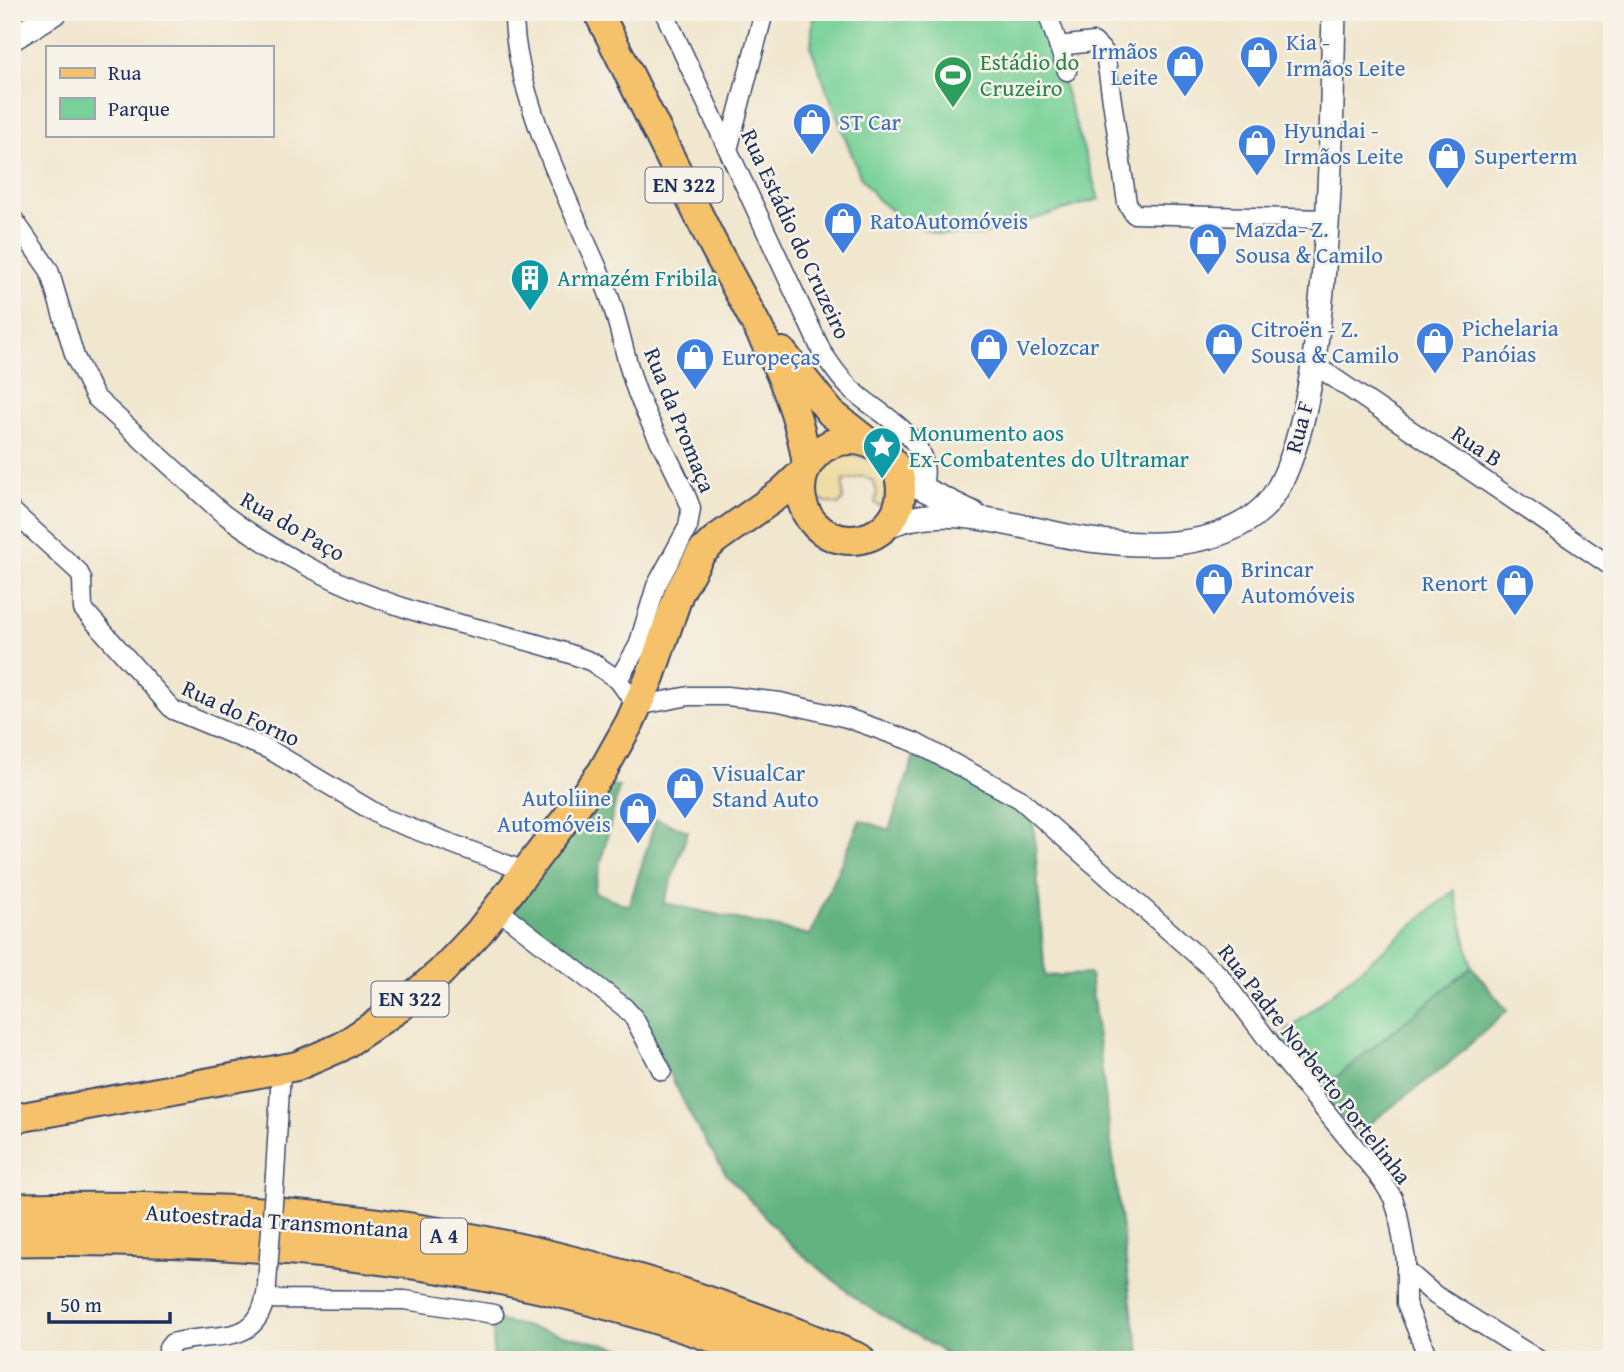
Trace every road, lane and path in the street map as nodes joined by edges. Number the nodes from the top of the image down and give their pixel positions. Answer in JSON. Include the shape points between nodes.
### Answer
{"nodes":[{"id":1,"x":56,"y":12,"type":"edge"},
{"id":2,"x":514,"y":12,"type":"edge"},
{"id":3,"x":598,"y":12,"type":"edge"},
{"id":4,"x":664,"y":12,"type":"edge"},
{"id":5,"x":764,"y":12,"type":"edge"},
{"id":6,"x":1047,"y":12,"type":"edge"},
{"id":7,"x":1334,"y":12,"type":"edge"},
{"id":8,"x":12,"y":39,"type":"edge"},
{"id":9,"x":1058,"y":46,"type":"junction"},
{"id":10,"x":1066,"y":71,"type":"dead end"},
{"id":11,"x":729,"y":146,"type":"junction"},
{"id":12,"x":12,"y":216,"type":"edge"},
{"id":13,"x":1325,"y":219,"type":"junction"},
{"id":14,"x":756,"y":321,"type":"junction"},
{"id":15,"x":1315,"y":365,"type":"junction"},
{"id":16,"x":869,"y":443,"type":"junction"},
{"id":17,"x":805,"y":469,"type":"junction"},
{"id":18,"x":897,"y":469,"type":"junction"},
{"id":19,"x":922,"y":489,"type":"junction"},
{"id":20,"x":12,"y":511,"type":"edge"},
{"id":21,"x":989,"y":519,"type":"junction"},
{"id":22,"x":744,"y":521,"type":"junction"},
{"id":23,"x":816,"y":525,"type":"junction"},
{"id":24,"x":883,"y":528,"type":"junction"},
{"id":25,"x":1612,"y":567,"type":"edge"},
{"id":26,"x":618,"y":680,"type":"junction"},
{"id":27,"x":637,"y":706,"type":"junction"},
{"id":28,"x":527,"y":872,"type":"junction"},
{"id":29,"x":497,"y":909,"type":"junction"},
{"id":30,"x":281,"y":1071,"type":"junction"},
{"id":31,"x":662,"y":1072,"type":"dead end"},
{"id":32,"x":12,"y":1119,"type":"edge"},
{"id":33,"x":12,"y":1209,"type":"edge"},
{"id":34,"x":12,"y":1239,"type":"edge"},
{"id":35,"x":1406,"y":1263,"type":"junction"},
{"id":36,"x":266,"y":1291,"type":"junction"},
{"id":37,"x":494,"y":1314,"type":"dead end"},
{"id":38,"x":170,"y":1360,"type":"edge"},
{"id":39,"x":780,"y":1360,"type":"edge"},
{"id":40,"x":858,"y":1360,"type":"edge"},
{"id":41,"x":1429,"y":1360,"type":"edge"},
{"id":42,"x":1539,"y":1360,"type":"edge"}],
"edges":[{"from":1,"to":8,"type":"street"},
{"from":2,"to":26,"type":"street","name":"Rua da Promaça","via":[[517,44],[541,131],[611,299],[636,388],[691,508],[688,527],[656,586],[638,646]]},
{"from":3,"to":14,"type":"main road","number":"EN 322"},
{"from":4,"to":11,"type":"street","name":"Rua Estádio do Cruzeiro"},
{"from":5,"to":11,"type":"street"},
{"from":6,"to":9,"type":"street"},
{"from":7,"to":13,"type":"street","name":"Rua F"},
{"from":9,"to":10,"type":"street"},
{"from":9,"to":13,"type":"street","via":[[1094,42],[1105,53],[1127,203],[1134,214]]},
{"from":11,"to":19,"type":"street","name":"Rua Estádio do Cruzeiro","via":[[822,352],[850,389],[915,442],[925,471]]},
{"from":12,"to":26,"type":"street","name":"Rua do Paço","via":[[50,270],[75,357],[95,397],[231,520],[373,597],[581,658]]},
{"from":13,"to":15,"type":"street","name":"Rua F"},
{"from":14,"to":16,"type":"main road","number":"EN 322","via":[[831,413]]},
{"from":14,"to":17,"type":"main road","number":"EN 322","via":[[798,416]]},
{"from":15,"to":21,"type":"street","name":"Rua F","via":[[1297,440],[1279,488],[1264,508],[1227,531],[1172,543],[1130,543],[1070,537]]},
{"from":15,"to":25,"type":"street","name":"Rua B"},
{"from":16,"to":17,"type":"main road","number":"EN 322","via":[[854,439],[837,442],[818,452]]},
{"from":16,"to":18,"type":"main road","number":"EN 322"},
{"from":17,"to":22,"type":"main road","number":"EN 322"},
{"from":17,"to":23,"type":"main road","number":"EN 322","via":[[802,500]]},
{"from":18,"to":19,"type":"street"},
{"from":18,"to":24,"type":"main road","via":[[900,501]]},
{"from":19,"to":21,"type":"street"},
{"from":20,"to":28,"type":"street","name":"Rua do Forno","via":[[78,571],[83,609],[173,710],[270,750],[384,818]]},
{"from":21,"to":24,"type":"street","via":[[924,516]]},
{"from":22,"to":23,"type":"main road","number":"EN 322","via":[[779,518]]},
{"from":22,"to":27,"type":"main road","number":"EN 322","via":[[716,538],[693,564]]},
{"from":23,"to":24,"type":"main road","number":"EN 322","via":[[828,534],[856,539]]},
{"from":26,"to":27,"type":"street","name":"Rua do Paço"},
{"from":27,"to":28,"type":"main road","number":"EN 322","via":[[602,772]]},
{"from":27,"to":35,"type":"street","name":"Rua Padre Norberto Portelinha","via":[[677,698],[727,696],[780,702],[847,718],[914,741],[1026,803],[1227,984],[1384,1183],[1396,1206]]},
{"from":28,"to":29,"type":"main road","number":"EN 322"},
{"from":29,"to":30,"type":"main road","number":"EN 322","via":[[440,973],[379,1022],[341,1047]]},
{"from":29,"to":31,"type":"street","via":[[624,1007]]},
{"from":30,"to":32,"type":"main road","number":"EN 322"},
{"from":30,"to":36,"type":"street","bridge":true},
{"from":33,"to":40,"type":"highway","name":"Autoestrada Transmontana","number":"A 4","via":[[227,1213],[434,1234],[627,1277],[756,1319]]},
{"from":34,"to":39,"type":"highway","name":"Autoestrada Transmontana","number":"A 4","via":[[244,1242],[444,1265],[576,1293],[706,1332]]},
{"from":35,"to":41,"type":"street","name":"Rua Padre Norberto Portelinha","via":[[1406,1304]]},
{"from":35,"to":42,"type":"street","via":[[1435,1295]]},
{"from":36,"to":37,"type":"street","via":[[399,1300]]},
{"from":36,"to":38,"type":"street","via":[[261,1316],[249,1327],[174,1342],[169,1348]]}]}
